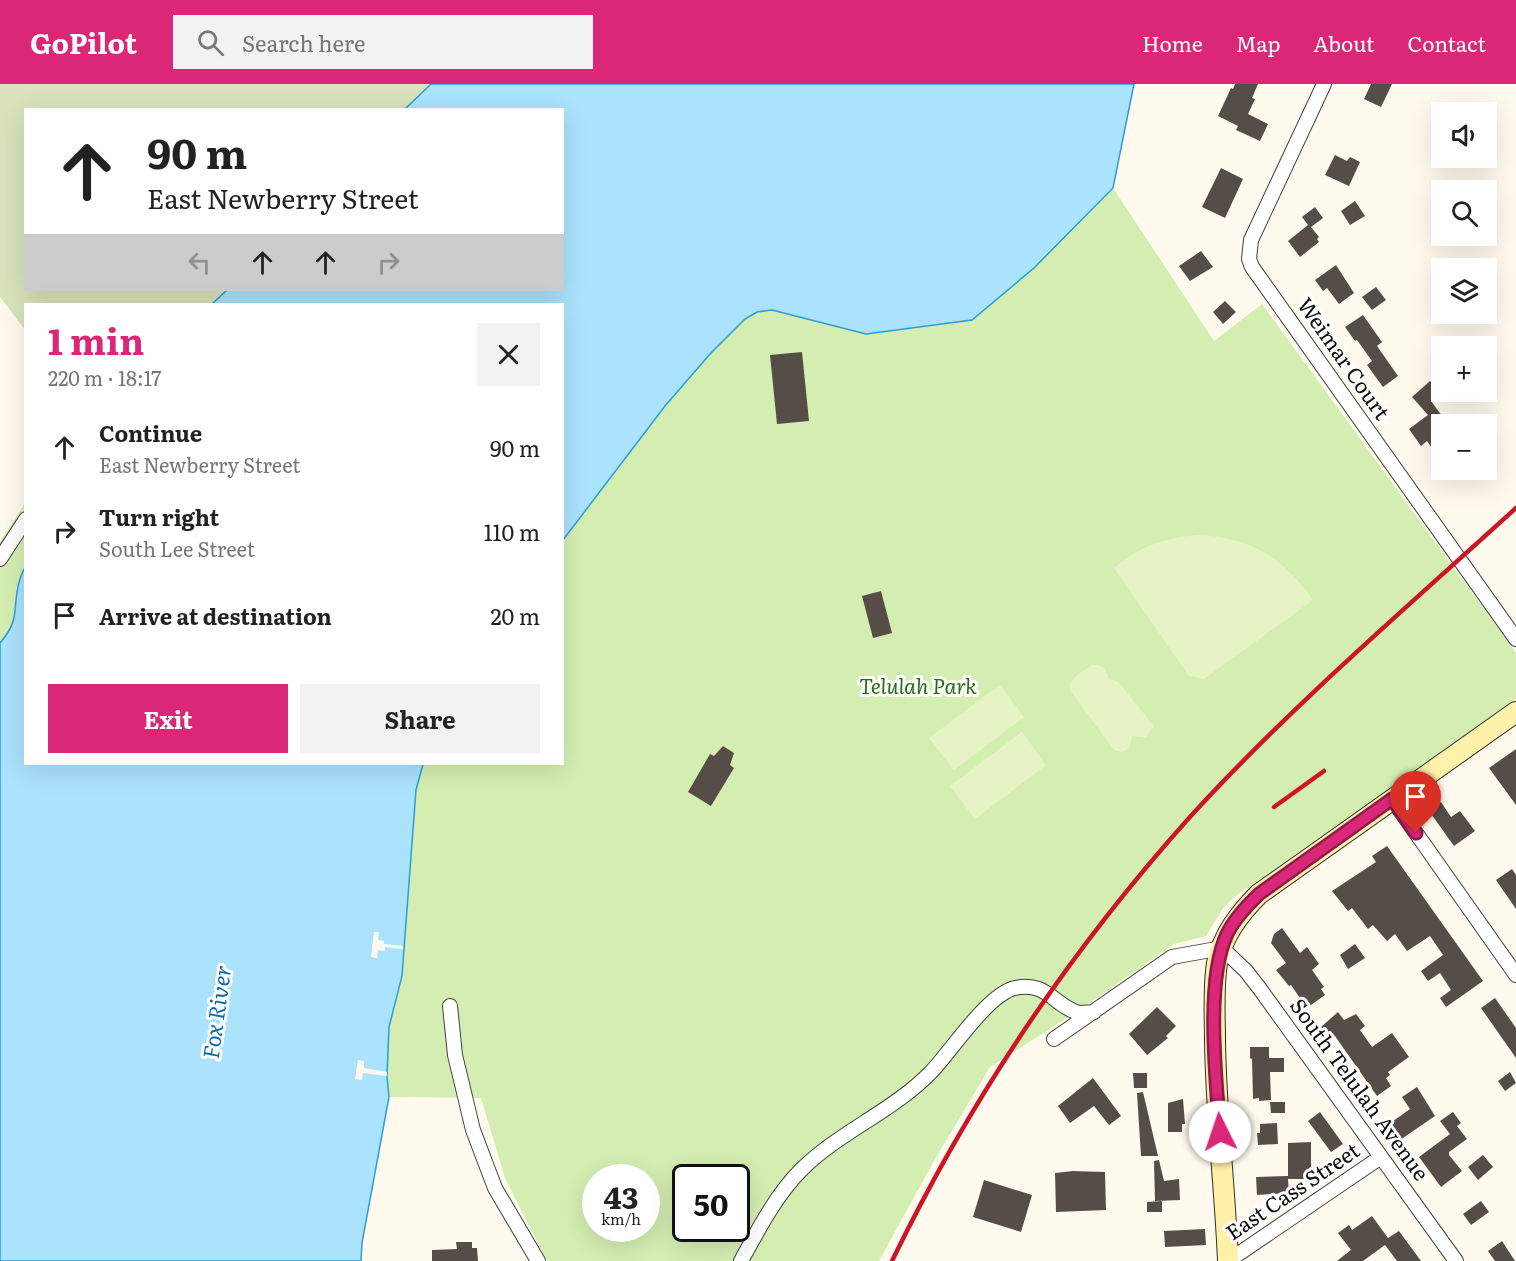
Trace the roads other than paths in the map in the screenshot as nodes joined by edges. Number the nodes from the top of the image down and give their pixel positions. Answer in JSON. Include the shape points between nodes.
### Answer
{"nodes":[{"id":1,"x":1323,"y":84,"type":"edge"},
{"id":2,"x":24,"y":522,"type":"edge"},
{"id":3,"x":0,"y":559,"type":"edge"},
{"id":4,"x":1516,"y":639,"type":"edge"},
{"id":5,"x":1516,"y":712,"type":"edge"},
{"id":6,"x":1392,"y":799,"type":"junction"},
{"id":7,"x":1222,"y":948,"type":"junction"},
{"id":8,"x":1516,"y":975,"type":"edge"},
{"id":9,"x":450,"y":1006,"type":"dead end"},
{"id":10,"x":1094,"y":1012,"type":"junction"},
{"id":11,"x":1054,"y":1039,"type":"dead end"},
{"id":12,"x":1381,"y":1157,"type":"junction"},
{"id":13,"x":538,"y":1261,"type":"edge"},
{"id":14,"x":741,"y":1261,"type":"edge"},
{"id":15,"x":1228,"y":1261,"type":"edge"},
{"id":16,"x":1456,"y":1261,"type":"edge"}],
"edges":[{"from":1,"to":4,"type":"street","name":"Weimar Court","via":[[1251,240],[1249,259]]},
{"from":2,"to":3,"type":"street"},
{"from":5,"to":6,"type":"main road"},
{"from":6,"to":7,"type":"main road","via":[[1259,894],[1240,913]]},
{"from":6,"to":8,"type":"street"},
{"from":7,"to":10,"type":"street","via":[[1172,957]]},
{"from":7,"to":12,"type":"street","name":"South Telulah Avenue","via":[[1260,989]]},
{"from":7,"to":15,"type":"main road","via":[[1215,984],[1216,1067]]},
{"from":9,"to":13,"type":"street","via":[[455,1055],[473,1130],[495,1188]]},
{"from":10,"to":11,"type":"street"},
{"from":10,"to":14,"type":"street","via":[[1071,1010],[1042,990],[1022,987],[1004,992],[916,1086],[801,1170],[780,1195]]},
{"from":12,"to":15,"type":"street","name":"East Cass Street"},
{"from":12,"to":16,"type":"street","name":"South Telulah Avenue"}]}
